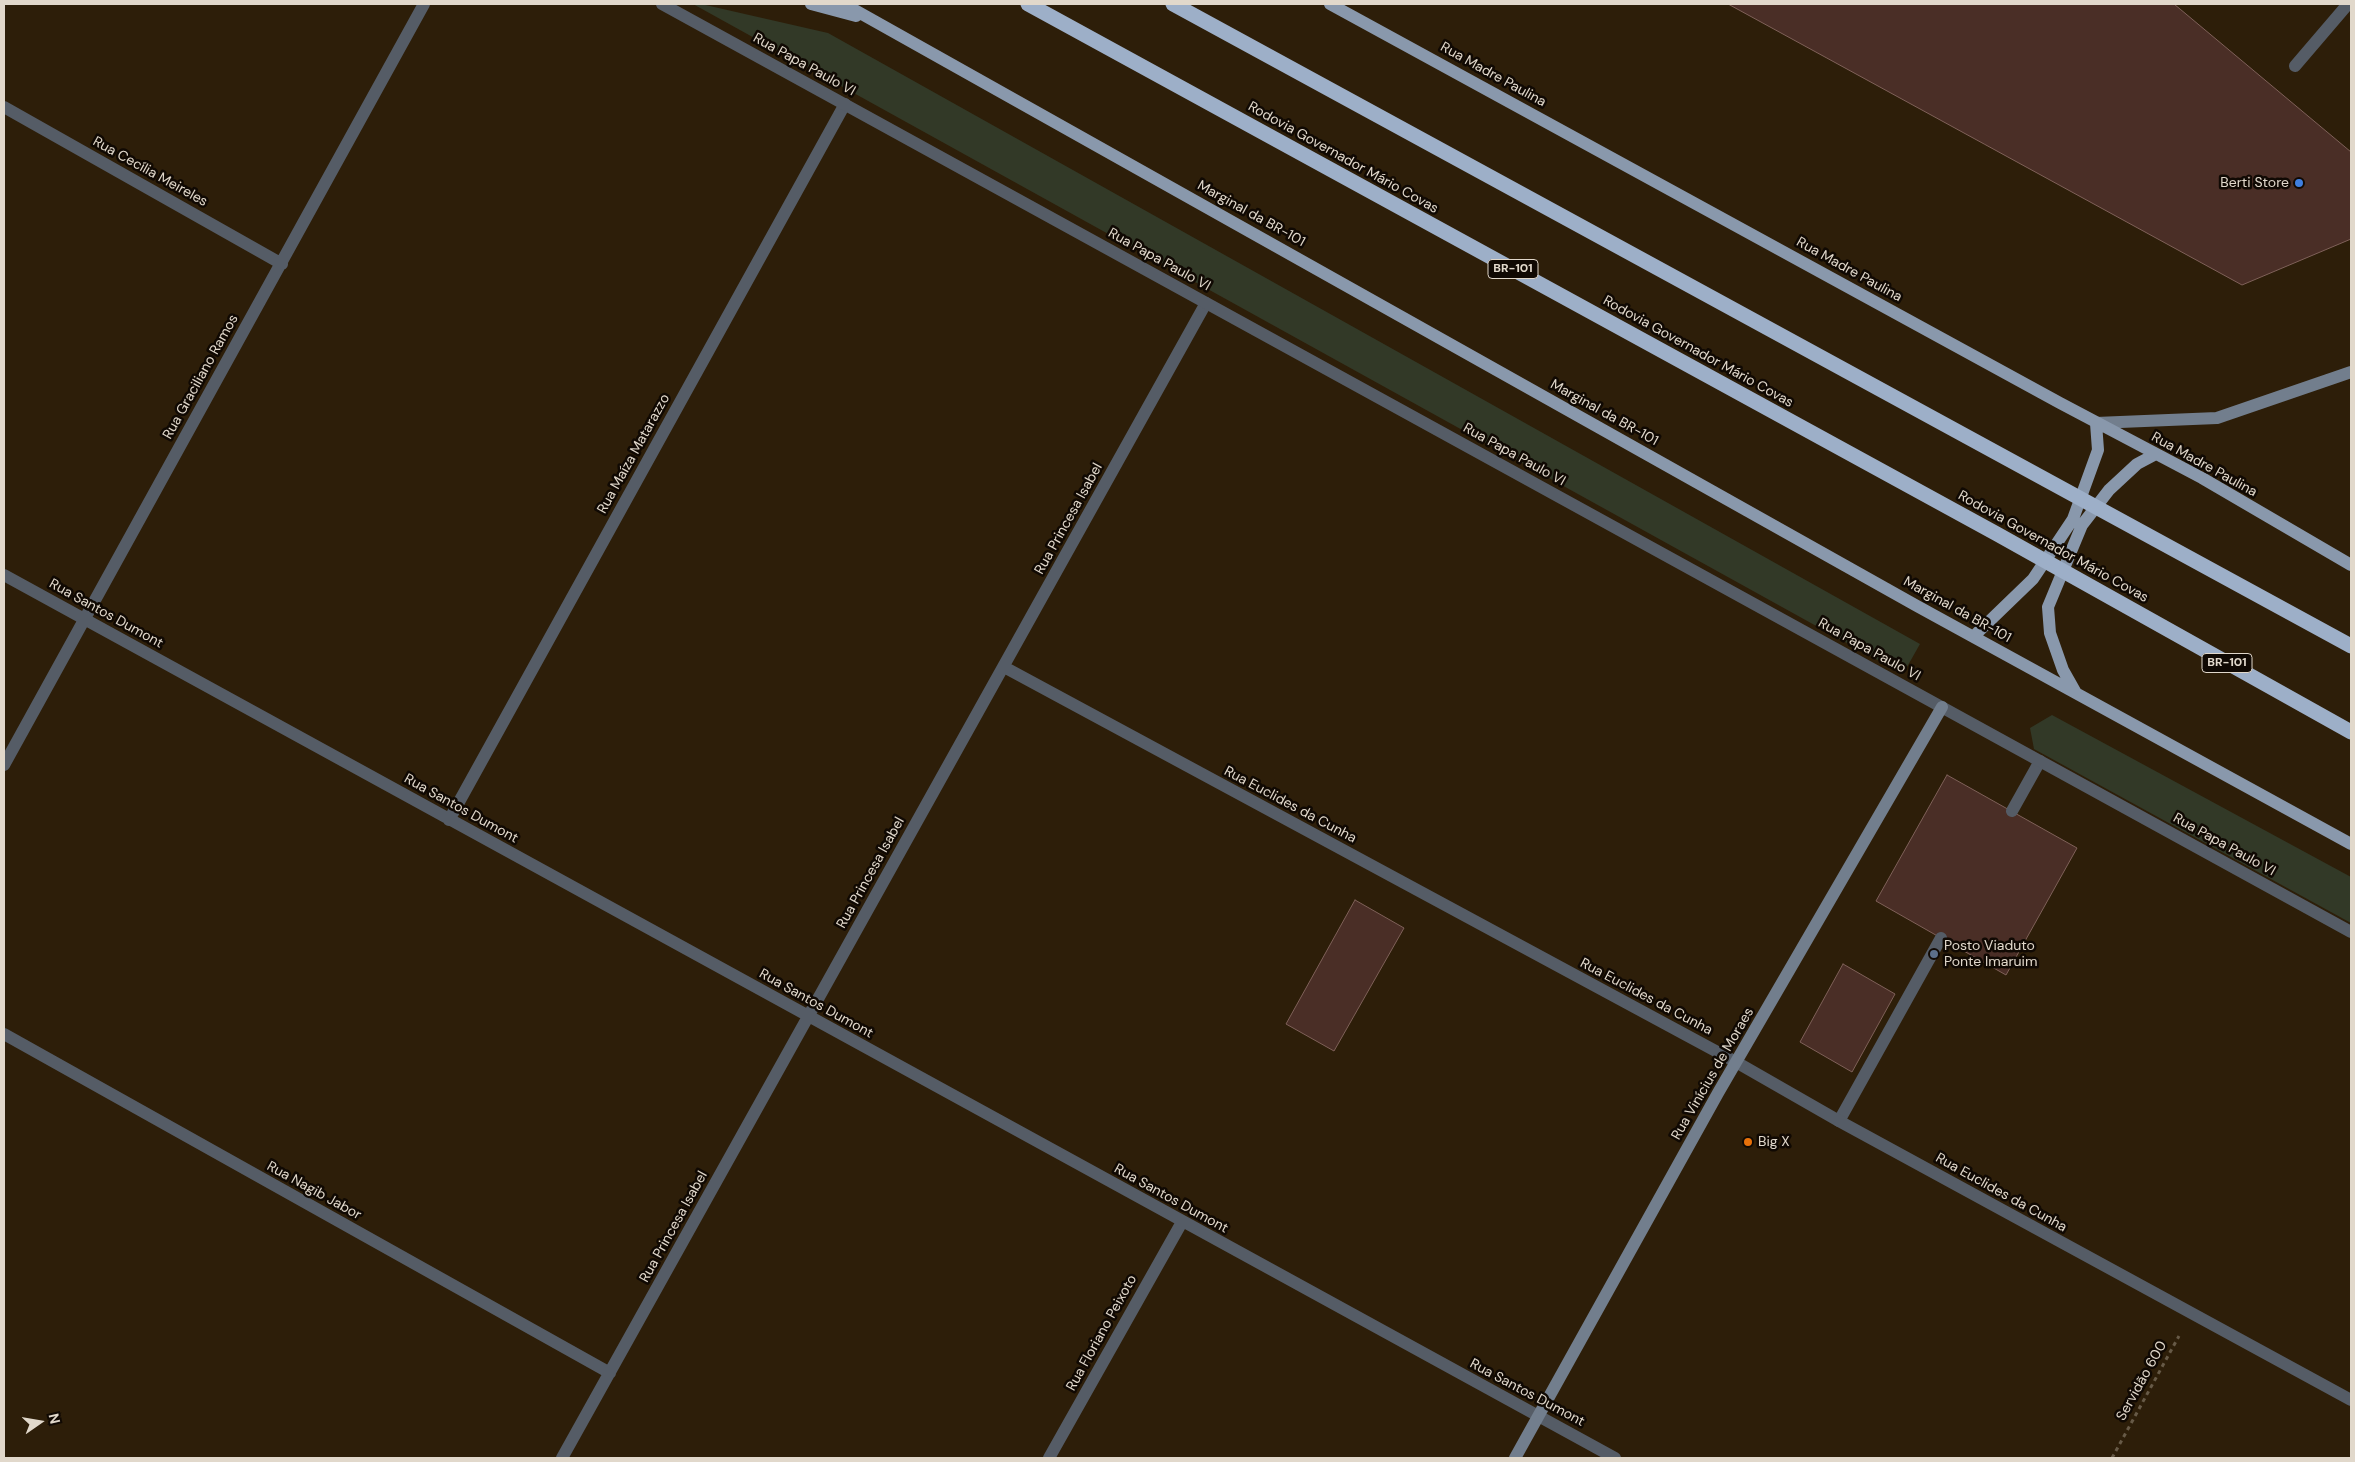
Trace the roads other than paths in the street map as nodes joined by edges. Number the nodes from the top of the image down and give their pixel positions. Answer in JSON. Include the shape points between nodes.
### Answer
{"nodes":[{"id":1,"x":424,"y":4,"type":"edge"},
{"id":2,"x":662,"y":4,"type":"edge"},
{"id":3,"x":811,"y":4,"type":"edge"},
{"id":4,"x":844,"y":4,"type":"edge"},
{"id":5,"x":1028,"y":4,"type":"edge"},
{"id":6,"x":1173,"y":4,"type":"edge"},
{"id":7,"x":1330,"y":4,"type":"edge"},
{"id":8,"x":2348,"y":4,"type":"edge"},
{"id":9,"x":876,"y":21,"type":"junction"},
{"id":10,"x":2295,"y":66,"type":"dead end"},
{"id":11,"x":845,"y":104,"type":"junction"},
{"id":12,"x":4,"y":108,"type":"edge"},
{"id":13,"x":282,"y":264,"type":"junction"},
{"id":14,"x":1206,"y":303,"type":"junction"},
{"id":15,"x":2351,"y":372,"type":"edge"},
{"id":16,"x":2096,"y":423,"type":"junction"},
{"id":17,"x":2154,"y":455,"type":"junction"},
{"id":18,"x":2351,"y":564,"type":"edge"},
{"id":19,"x":4,"y":576,"type":"edge"},
{"id":20,"x":84,"y":619,"type":"junction"},
{"id":21,"x":1974,"y":636,"type":"junction"},
{"id":22,"x":2351,"y":646,"type":"edge"},
{"id":23,"x":1004,"y":667,"type":"junction"},
{"id":24,"x":2077,"y":694,"type":"junction"},
{"id":25,"x":1942,"y":707,"type":"junction"},
{"id":26,"x":2351,"y":732,"type":"edge"},
{"id":27,"x":2040,"y":761,"type":"junction"},
{"id":28,"x":4,"y":765,"type":"edge"},
{"id":29,"x":2012,"y":811,"type":"dead end"},
{"id":30,"x":449,"y":820,"type":"junction"},
{"id":31,"x":2351,"y":844,"type":"edge"},
{"id":32,"x":2351,"y":932,"type":"edge"},
{"id":33,"x":1941,"y":938,"type":"dead end"},
{"id":34,"x":808,"y":1017,"type":"junction"},
{"id":35,"x":4,"y":1034,"type":"edge"},
{"id":36,"x":1736,"y":1062,"type":"junction"},
{"id":37,"x":1839,"y":1121,"type":"junction"},
{"id":38,"x":1182,"y":1222,"type":"junction"},
{"id":39,"x":610,"y":1373,"type":"junction"},
{"id":40,"x":2351,"y":1400,"type":"edge"},
{"id":41,"x":1538,"y":1415,"type":"junction"},
{"id":42,"x":562,"y":1458,"type":"edge"},
{"id":43,"x":1049,"y":1458,"type":"edge"},
{"id":44,"x":1515,"y":1458,"type":"edge"},
{"id":45,"x":1615,"y":1458,"type":"edge"}],
"edges":[{"from":1,"to":13,"type":"street","name":"Rua Graciliano Ramos"},
{"from":2,"to":11,"type":"street","name":"Rua Papa Paulo VI"},
{"from":3,"to":9,"type":"main road"},
{"from":4,"to":9,"type":"main road","name":"Marginal da BR-101"},
{"from":5,"to":26,"type":"highway","name":"Rodovia Governador Mário Covas","number":"BR-101","via":[[1997,534]]},
{"from":6,"to":22,"type":"highway"},
{"from":7,"to":16,"type":"main road","name":"Rua Madre Paulina"},
{"from":8,"to":10,"type":"street"},
{"from":9,"to":21,"type":"main road","name":"Marginal da BR-101"},
{"from":11,"to":14,"type":"street","name":"Rua Papa Paulo VI"},
{"from":11,"to":30,"type":"street","name":"Rua Maíza Matarazzo"},
{"from":12,"to":13,"type":"street","name":"Rua Cecília Meireles"},
{"from":13,"to":20,"type":"street","name":"Rua Graciliano Ramos"},
{"from":14,"to":23,"type":"street","name":"Rua Princesa Isabel"},
{"from":14,"to":25,"type":"street","name":"Rua Papa Paulo VI"},
{"from":15,"to":16,"type":"main road","via":[[2217,418]]},
{"from":16,"to":17,"type":"main road","name":"Rua Madre Paulina"},
{"from":16,"to":21,"type":"main road","via":[[2098,450],[2073,519],[2033,579]]},
{"from":17,"to":18,"type":"main road","name":"Rua Madre Paulina","via":[[2202,478]]},
{"from":17,"to":24,"type":"main road","via":[[2137,464],[2109,490],[2082,525],[2048,607],[2050,633],[2063,670]]},
{"from":19,"to":20,"type":"street","name":"Rua Santos Dumont"},
{"from":20,"to":28,"type":"street","name":"Rua Graciliano Ramos"},
{"from":20,"to":30,"type":"street","name":"Rua Santos Dumont"},
{"from":21,"to":24,"type":"main road","name":"Marginal da BR-101"},
{"from":23,"to":34,"type":"street","name":"Rua Princesa Isabel"},
{"from":23,"to":36,"type":"street","name":"Rua Euclides da Cunha"},
{"from":24,"to":31,"type":"main road","name":"Marginal da BR-101"},
{"from":25,"to":27,"type":"street","name":"Rua Papa Paulo VI"},
{"from":25,"to":36,"type":"main road","name":"Rua Vinícius de Moraes"},
{"from":27,"to":29,"type":"street"},
{"from":27,"to":32,"type":"street","name":"Rua Papa Paulo VI"},
{"from":30,"to":34,"type":"street","name":"Rua Santos Dumont"},
{"from":33,"to":37,"type":"street"},
{"from":34,"to":38,"type":"street","name":"Rua Santos Dumont"},
{"from":34,"to":39,"type":"street","name":"Rua Princesa Isabel"},
{"from":35,"to":39,"type":"street","name":"Rua Nagib Jabor"},
{"from":36,"to":37,"type":"street","name":"Rua Euclides da Cunha"},
{"from":36,"to":41,"type":"main road","name":"Rua Vinícius de Moraes"},
{"from":37,"to":40,"type":"street","name":"Rua Euclides da Cunha"},
{"from":38,"to":41,"type":"street","name":"Rua Santos Dumont"},
{"from":38,"to":43,"type":"street","name":"Rua Floriano Peixoto"},
{"from":39,"to":42,"type":"street","name":"Rua Princesa Isabel"},
{"from":41,"to":44,"type":"main road","name":"Rua Vinícius de Moraes"},
{"from":41,"to":45,"type":"street","name":"Rua Santos Dumont"}]}
